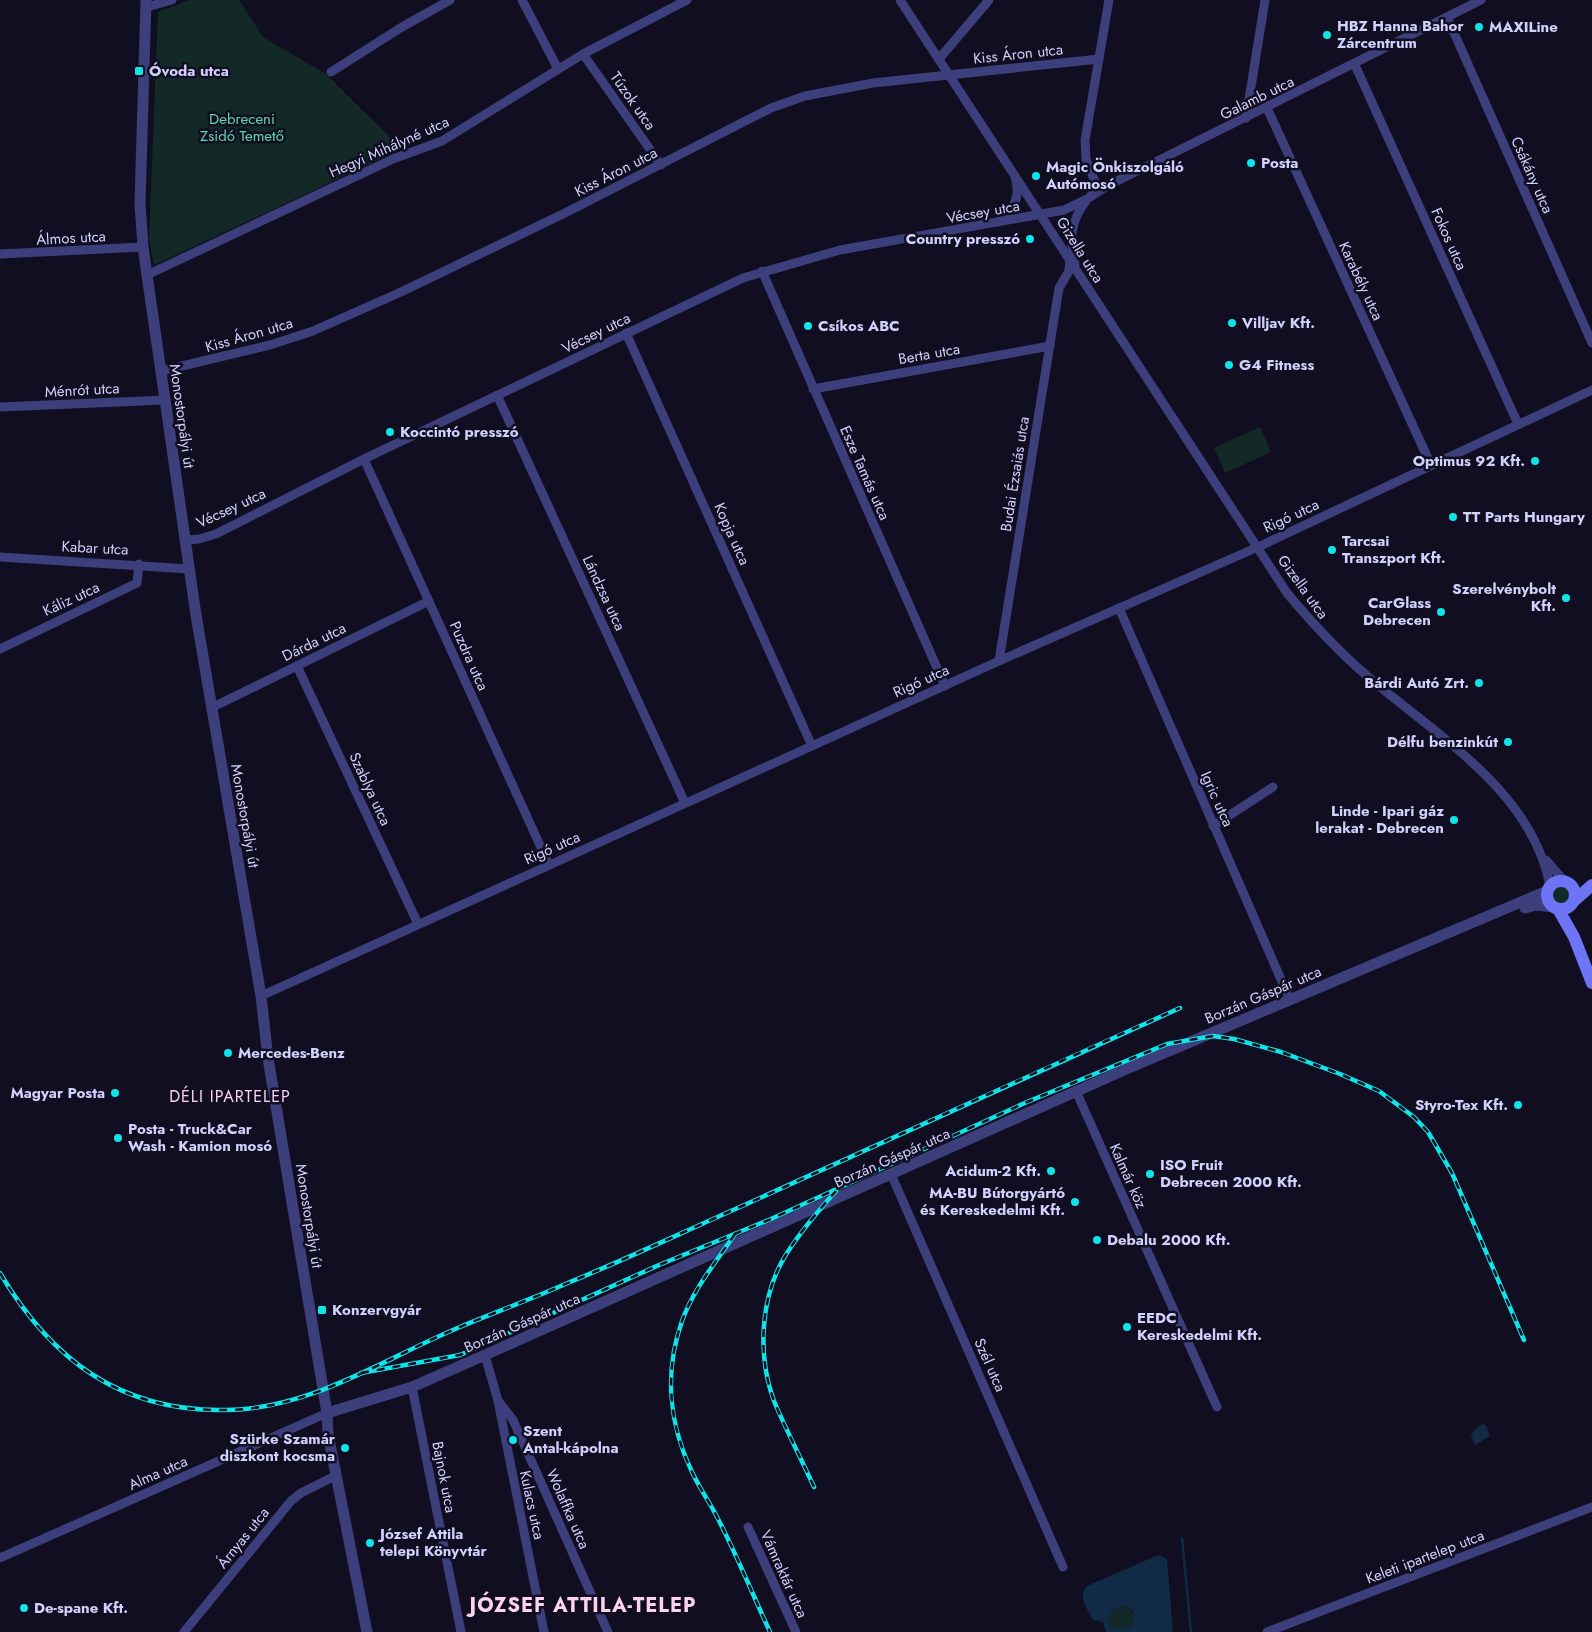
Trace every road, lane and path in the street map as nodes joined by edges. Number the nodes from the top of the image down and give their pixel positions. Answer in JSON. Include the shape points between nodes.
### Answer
{"nodes":[{"id":1,"x":172,"y":0,"type":"edge"},
{"id":2,"x":450,"y":0,"type":"edge"},
{"id":3,"x":522,"y":0,"type":"edge"},
{"id":4,"x":687,"y":0,"type":"edge"},
{"id":5,"x":900,"y":0,"type":"edge"},
{"id":6,"x":989,"y":0,"type":"edge"},
{"id":7,"x":1109,"y":0,"type":"edge"},
{"id":8,"x":1265,"y":0,"type":"edge"},
{"id":9,"x":1481,"y":0,"type":"edge"},
{"id":10,"x":146,"y":3,"type":"edge"},
{"id":11,"x":1447,"y":18,"type":"junction"},
{"id":12,"x":583,"y":54,"type":"junction"},
{"id":13,"x":939,"y":59,"type":"junction"},
{"id":14,"x":1099,"y":59,"type":"junction"},
{"id":15,"x":1355,"y":65,"type":"junction"},
{"id":16,"x":558,"y":69,"type":"junction"},
{"id":17,"x":331,"y":72,"type":"dead end"},
{"id":18,"x":950,"y":74,"type":"junction"},
{"id":19,"x":1266,"y":108,"type":"junction"},
{"id":20,"x":1246,"y":118,"type":"junction"},
{"id":21,"x":661,"y":165,"type":"junction"},
{"id":22,"x":1092,"y":171,"type":"junction"},
{"id":23,"x":1014,"y":172,"type":"junction"},
{"id":24,"x":1114,"y":183,"type":"junction"},
{"id":25,"x":1089,"y":198,"type":"junction"},
{"id":26,"x":1042,"y":215,"type":"junction"},
{"id":27,"x":996,"y":223,"type":"junction"},
{"id":28,"x":142,"y":247,"type":"junction"},
{"id":29,"x":0,"y":254,"type":"edge"},
{"id":30,"x":1070,"y":260,"type":"junction"},
{"id":31,"x":762,"y":270,"type":"junction"},
{"id":32,"x":1077,"y":272,"type":"junction"},
{"id":33,"x":147,"y":275,"type":"junction"},
{"id":34,"x":1083,"y":280,"type":"junction"},
{"id":35,"x":1060,"y":292,"type":"junction"},
{"id":36,"x":626,"y":333,"type":"junction"},
{"id":37,"x":1592,"y":343,"type":"edge"},
{"id":38,"x":1050,"y":346,"type":"junction"},
{"id":39,"x":161,"y":371,"type":"junction"},
{"id":40,"x":813,"y":389,"type":"junction"},
{"id":41,"x":1592,"y":390,"type":"edge"},
{"id":42,"x":497,"y":395,"type":"junction"},
{"id":43,"x":166,"y":400,"type":"junction"},
{"id":44,"x":0,"y":407,"type":"edge"},
{"id":45,"x":1518,"y":424,"type":"junction"},
{"id":46,"x":364,"y":458,"type":"junction"},
{"id":47,"x":1431,"y":465,"type":"junction"},
{"id":48,"x":184,"y":540,"type":"junction"},
{"id":49,"x":1258,"y":547,"type":"junction"},
{"id":50,"x":0,"y":557,"type":"edge"},
{"id":51,"x":138,"y":564,"type":"junction"},
{"id":52,"x":189,"y":569,"type":"junction"},
{"id":53,"x":429,"y":601,"type":"junction"},
{"id":54,"x":1119,"y":608,"type":"junction"},
{"id":55,"x":0,"y":648,"type":"edge"},
{"id":56,"x":999,"y":661,"type":"junction"},
{"id":57,"x":296,"y":666,"type":"junction"},
{"id":58,"x":945,"y":686,"type":"junction"},
{"id":59,"x":210,"y":708,"type":"junction"},
{"id":60,"x":812,"y":746,"type":"junction"},
{"id":61,"x":1273,"y":787,"type":"dead end"},
{"id":62,"x":685,"y":803,"type":"junction"},
{"id":63,"x":1214,"y":826,"type":"junction"},
{"id":64,"x":1542,"y":856,"type":"junction"},
{"id":65,"x":549,"y":865,"type":"junction"},
{"id":66,"x":1592,"y":880,"type":"edge"},
{"id":67,"x":1568,"y":883,"type":"junction"},
{"id":68,"x":1592,"y":885,"type":"edge"},
{"id":69,"x":1548,"y":889,"type":"junction"},
{"id":70,"x":1573,"y":902,"type":"junction"},
{"id":71,"x":1555,"y":908,"type":"junction"},
{"id":72,"x":418,"y":924,"type":"junction"},
{"id":73,"x":1468,"y":926,"type":"junction"},
{"id":74,"x":1574,"y":937,"type":"junction"},
{"id":75,"x":1592,"y":983,"type":"edge"},
{"id":76,"x":261,"y":996,"type":"junction"},
{"id":77,"x":1290,"y":1000,"type":"junction"},
{"id":78,"x":1076,"y":1092,"type":"junction"},
{"id":79,"x":891,"y":1174,"type":"junction"},
{"id":80,"x":486,"y":1356,"type":"junction"},
{"id":81,"x":412,"y":1387,"type":"junction"},
{"id":82,"x":498,"y":1401,"type":"junction"},
{"id":83,"x":1217,"y":1408,"type":"dead end"},
{"id":84,"x":327,"y":1413,"type":"junction"},
{"id":85,"x":335,"y":1476,"type":"junction"},
{"id":86,"x":1592,"y":1508,"type":"edge"},
{"id":87,"x":748,"y":1527,"type":"dead end"},
{"id":88,"x":0,"y":1558,"type":"edge"},
{"id":89,"x":1064,"y":1567,"type":"dead end"},
{"id":90,"x":184,"y":1632,"type":"edge"},
{"id":91,"x":367,"y":1632,"type":"edge"},
{"id":92,"x":462,"y":1632,"type":"edge"},
{"id":93,"x":544,"y":1632,"type":"edge"},
{"id":94,"x":608,"y":1632,"type":"edge"},
{"id":95,"x":796,"y":1632,"type":"edge"},
{"id":96,"x":1268,"y":1632,"type":"edge"}],
"edges":[{"from":1,"to":10,"type":"street"},
{"from":2,"to":17,"type":"street"},
{"from":3,"to":16,"type":"street"},
{"from":4,"to":12,"type":"street","name":"Hegyi Mihályné utca"},
{"from":5,"to":13,"type":"street","name":"Gizella utca"},
{"from":6,"to":13,"type":"street"},
{"from":7,"to":14,"type":"street"},
{"from":8,"to":20,"type":"street"},
{"from":9,"to":11,"type":"street","name":"Galamb utca"},
{"from":10,"to":28,"type":"street","name":"Monostorpályi út","via":[[140,203]]},
{"from":11,"to":15,"type":"street","name":"Galamb utca"},
{"from":11,"to":37,"type":"street","name":"Csákány utca"},
{"from":12,"to":16,"type":"street","name":"Hegyi Mihályné utca"},
{"from":12,"to":21,"type":"street","name":"Túzok utca"},
{"from":13,"to":18,"type":"street","name":"Gizella utca"},
{"from":14,"to":18,"type":"street","name":"Kiss Áron utca"},
{"from":14,"to":22,"type":"street","via":[[1085,140],[1086,159]]},
{"from":15,"to":19,"type":"street","name":"Galamb utca"},
{"from":15,"to":45,"type":"street","name":"Fokos utca"},
{"from":16,"to":33,"type":"street","name":"Hegyi Mihályné utca","via":[[442,141],[393,159]]},
{"from":18,"to":21,"type":"street","name":"Kiss Áron utca","via":[[873,82],[804,96],[771,108]]},
{"from":18,"to":23,"type":"street","name":"Gizella utca"},
{"from":19,"to":20,"type":"street","name":"Galamb utca"},
{"from":19,"to":47,"type":"street","name":"Karabély utca"},
{"from":20,"to":24,"type":"street","name":"Galamb utca"},
{"from":21,"to":39,"type":"street","name":"Kiss Áron utca","via":[[401,292],[312,331],[262,348]]},
{"from":22,"to":24,"type":"street","via":[[1102,181]]},
{"from":22,"to":25,"type":"street","via":[[1096,184]]},
{"from":23,"to":26,"type":"street","name":"Gizella utca"},
{"from":23,"to":27,"type":"street","via":[[1018,192],[1015,204]]},
{"from":24,"to":25,"type":"street","name":"Galamb utca"},
{"from":25,"to":26,"type":"street","name":"Galamb utca","via":[[1064,210]]},
{"from":25,"to":32,"type":"street","via":[[1071,228],[1070,241]]},
{"from":26,"to":27,"type":"street","name":"Vécsey utca"},
{"from":26,"to":30,"type":"street","name":"Gizella utca"},
{"from":27,"to":31,"type":"street","name":"Vécsey utca","via":[[840,250]]},
{"from":28,"to":29,"type":"street","name":"Álmos utca"},
{"from":28,"to":33,"type":"street","name":"Monostorpályi út"},
{"from":30,"to":32,"type":"street","name":"Gizella utca"},
{"from":30,"to":35,"type":"street","name":"Budai Ézsaiás utca"},
{"from":31,"to":36,"type":"street","name":"Vécsey utca"},
{"from":31,"to":40,"type":"street","name":"Esze Tamás utca"},
{"from":32,"to":34,"type":"street","name":"Gizella utca"},
{"from":33,"to":39,"type":"street","name":"Monostorpályi út"},
{"from":34,"to":35,"type":"street","via":[[1071,280]]},
{"from":34,"to":49,"type":"street","name":"Gizella utca"},
{"from":35,"to":38,"type":"street","name":"Budai Ézsaiás utca"},
{"from":36,"to":42,"type":"street","name":"Vécsey utca"},
{"from":36,"to":60,"type":"street","name":"Kopja utca"},
{"from":38,"to":40,"type":"street","name":"Berta utca"},
{"from":38,"to":56,"type":"street","name":"Budai Ézsaiás utca"},
{"from":39,"to":43,"type":"street","name":"Monostorpályi út"},
{"from":40,"to":58,"type":"street","name":"Esze Tamás utca"},
{"from":41,"to":45,"type":"street","name":"Rigó utca"},
{"from":42,"to":46,"type":"street","name":"Vécsey utca"},
{"from":42,"to":62,"type":"street","name":"Lándzsa utca"},
{"from":43,"to":44,"type":"street","name":"Ménrót utca"},
{"from":43,"to":48,"type":"street","name":"Monostorpályi út"},
{"from":45,"to":47,"type":"street","name":"Rigó utca"},
{"from":46,"to":48,"type":"street","name":"Vécsey utca","via":[[216,534]]},
{"from":46,"to":53,"type":"street","name":"Puzdra utca"},
{"from":47,"to":49,"type":"street","name":"Rigó utca"},
{"from":48,"to":52,"type":"street","name":"Monostorpályi út"},
{"from":49,"to":54,"type":"street","name":"Rigó utca"},
{"from":49,"to":64,"type":"street","name":"Gizella utca","via":[[1287,593],[1318,631],[1446,738],[1495,785],[1526,827]]},
{"from":50,"to":51,"type":"street","name":"Kabar utca"},
{"from":51,"to":52,"type":"street","name":"Kabar utca"},
{"from":51,"to":55,"type":"street","name":"Káliz utca","via":[[137,583]]},
{"from":52,"to":59,"type":"street","name":"Monostorpályi út"},
{"from":53,"to":57,"type":"street","name":"Dárda utca"},
{"from":53,"to":65,"type":"street","name":"Puzdra utca"},
{"from":54,"to":56,"type":"street","name":"Rigó utca"},
{"from":54,"to":63,"type":"street","name":"Igric utca"},
{"from":56,"to":58,"type":"street","name":"Rigó utca"},
{"from":57,"to":59,"type":"street","name":"Dárda utca"},
{"from":57,"to":72,"type":"street","name":"Szablya utca"},
{"from":58,"to":60,"type":"street","name":"Rigó utca"},
{"from":59,"to":76,"type":"street","name":"Monostorpályi út"},
{"from":60,"to":62,"type":"street","name":"Rigó utca"},
{"from":61,"to":63,"type":"street"},
{"from":62,"to":65,"type":"street","name":"Rigó utca"},
{"from":63,"to":77,"type":"street","name":"Igric utca"},
{"from":64,"to":67,"type":"street","name":"Gizella utca"},
{"from":64,"to":69,"type":"street","name":"Gizella utca"},
{"from":65,"to":72,"type":"street","name":"Rigó utca"},
{"from":66,"to":67,"type":"main road"},
{"from":67,"to":69,"type":"main road","via":[[1554,882]]},
{"from":67,"to":70,"type":"main road","via":[[1574,889]]},
{"from":68,"to":70,"type":"main road"},
{"from":69,"to":71,"type":"main road","via":[[1547,897]]},
{"from":69,"to":73,"type":"street","name":"Borzán Gáspár utca"},
{"from":70,"to":71,"type":"main road","via":[[1563,910]]},
{"from":70,"to":74,"type":"main road"},
{"from":71,"to":73,"type":"street","name":"Borzán Gáspár utca","via":[[1536,905]]},
{"from":71,"to":74,"type":"main road"},
{"from":72,"to":76,"type":"street","name":"Rigó utca"},
{"from":73,"to":77,"type":"street","name":"Borzán Gáspár utca"},
{"from":74,"to":75,"type":"main road"},
{"from":76,"to":84,"type":"street","name":"Monostorpályi út","via":[[268,1058]]},
{"from":77,"to":78,"type":"street","name":"Borzán Gáspár utca"},
{"from":78,"to":79,"type":"street","name":"Borzán Gáspár utca"},
{"from":78,"to":83,"type":"street","name":"Kalmár köz"},
{"from":79,"to":80,"type":"street","name":"Borzán Gáspár utca"},
{"from":79,"to":89,"type":"street","name":"Szél utca"},
{"from":80,"to":81,"type":"street","name":"Borzán Gáspár utca"},
{"from":80,"to":82,"type":"street","name":"Kulacs utca"},
{"from":81,"to":84,"type":"street","name":"Borzán Gáspár utca"},
{"from":81,"to":92,"type":"street","name":"Bajnok utca"},
{"from":82,"to":93,"type":"street","name":"Kulacs utca"},
{"from":82,"to":94,"type":"street","name":"Wolaffka utca","via":[[513,1420]]},
{"from":84,"to":85,"type":"street","name":"Monostorpályi út"},
{"from":84,"to":88,"type":"street","name":"Alma utca"},
{"from":85,"to":90,"type":"street","name":"Árnyas utca","via":[[291,1501]]},
{"from":85,"to":91,"type":"street","name":"Monostorpályi út"},
{"from":86,"to":96,"type":"street","name":"Keleti ipartelep utca"},
{"from":87,"to":95,"type":"street","name":"Vámraktár utca"}]}
